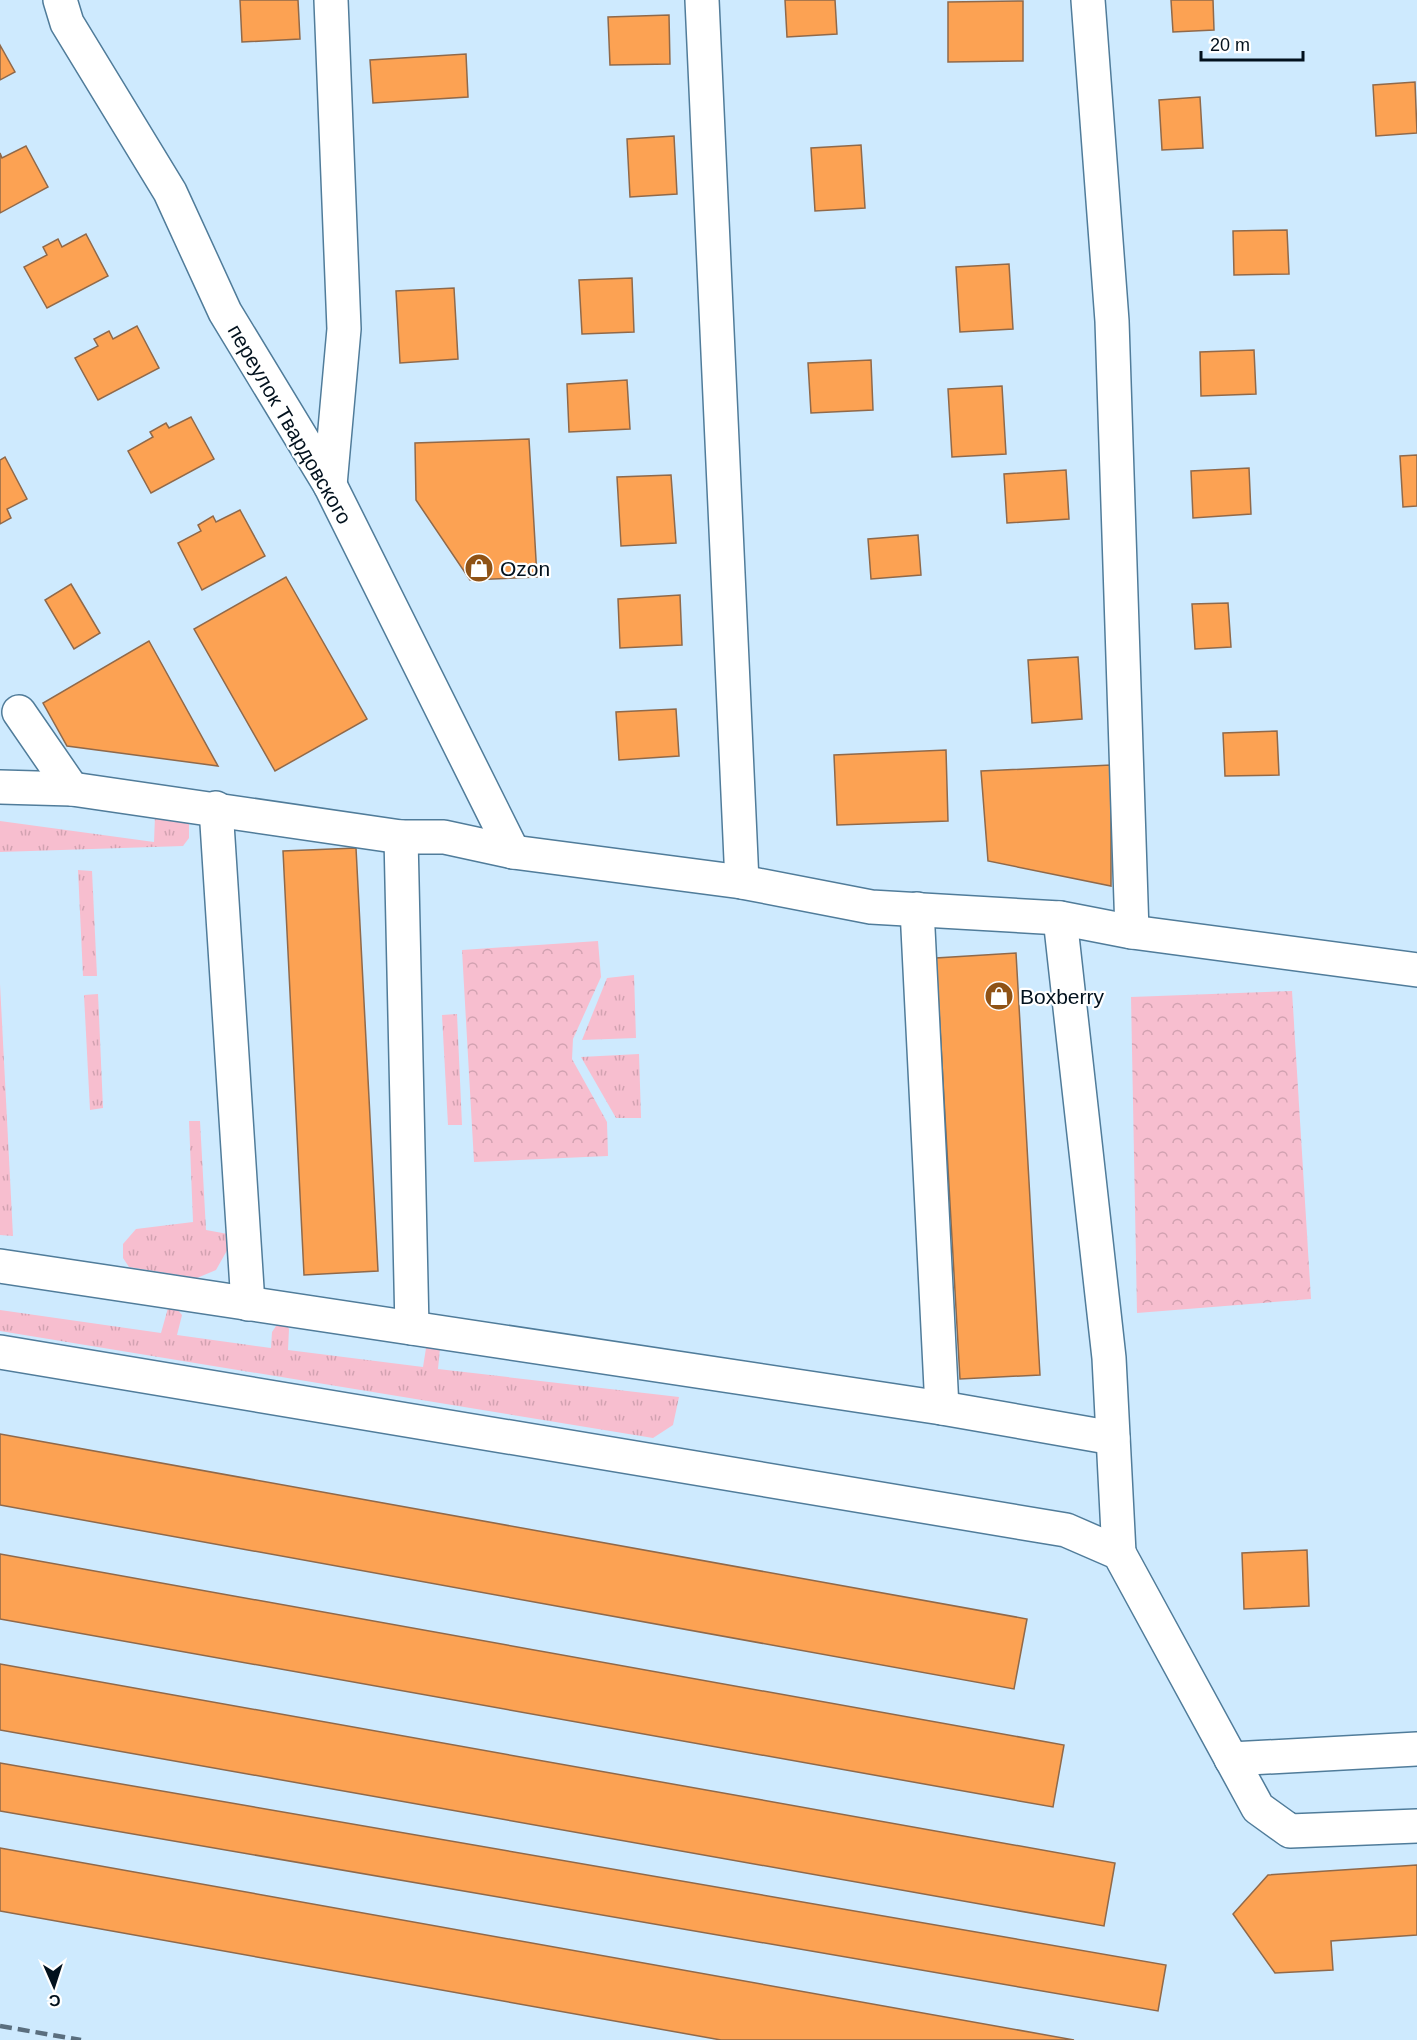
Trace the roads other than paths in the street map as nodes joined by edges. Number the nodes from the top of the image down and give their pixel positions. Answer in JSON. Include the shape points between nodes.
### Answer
{"nodes":[{"id":1,"x":60,"y":0,"type":"edge"},
{"id":2,"x":331,"y":0,"type":"edge"},
{"id":3,"x":702,"y":0,"type":"edge"},
{"id":4,"x":1088,"y":0,"type":"edge"},
{"id":5,"x":330,"y":485,"type":"junction"},
{"id":6,"x":19,"y":712,"type":"dead end"},
{"id":7,"x":0,"y":787,"type":"edge"},
{"id":8,"x":72,"y":789,"type":"junction"},
{"id":9,"x":216,"y":808,"type":"junction"},
{"id":10,"x":401,"y":837,"type":"junction"},
{"id":11,"x":513,"y":852,"type":"junction"},
{"id":12,"x":742,"y":882,"type":"junction"},
{"id":13,"x":917,"y":909,"type":"junction"},
{"id":14,"x":1060,"y":918,"type":"junction"},
{"id":15,"x":1132,"y":932,"type":"junction"},
{"id":16,"x":1417,"y":970,"type":"edge"},
{"id":17,"x":0,"y":1266,"type":"edge"},
{"id":18,"x":248,"y":1304,"type":"junction"},
{"id":19,"x":412,"y":1328,"type":"junction"},
{"id":20,"x":0,"y":1352,"type":"edge"},
{"id":21,"x":942,"y":1408,"type":"junction"},
{"id":22,"x":1113,"y":1438,"type":"junction"},
{"id":23,"x":1119,"y":1553,"type":"junction"},
{"id":24,"x":1417,"y":1749,"type":"edge"},
{"id":25,"x":1231,"y":1759,"type":"junction"},
{"id":26,"x":1417,"y":1826,"type":"edge"}],
"edges":[{"from":1,"to":5,"type":"street","name":"переулок Твардовского","via":[[67,23],[170,192],[225,312]]},
{"from":2,"to":5,"type":"street","via":[[344,329]]},
{"from":3,"to":12,"type":"street"},
{"from":4,"to":15,"type":"street","via":[[1112,321]]},
{"from":5,"to":11,"type":"street","name":"переулок Твардовского"},
{"from":6,"to":8,"type":"street"},
{"from":7,"to":8,"type":"street"},
{"from":8,"to":9,"type":"street"},
{"from":9,"to":10,"type":"street"},
{"from":9,"to":18,"type":"street"},
{"from":10,"to":11,"type":"street","via":[[444,837]]},
{"from":10,"to":19,"type":"street"},
{"from":11,"to":12,"type":"street"},
{"from":12,"to":13,"type":"street","via":[[872,908]]},
{"from":13,"to":14,"type":"street"},
{"from":13,"to":21,"type":"street"},
{"from":14,"to":15,"type":"street"},
{"from":14,"to":22,"type":"street","via":[[1109,1358]]},
{"from":15,"to":16,"type":"street"},
{"from":17,"to":18,"type":"street"},
{"from":18,"to":19,"type":"street"},
{"from":19,"to":21,"type":"street"},
{"from":20,"to":23,"type":"street","via":[[1066,1530]]},
{"from":21,"to":22,"type":"street"},
{"from":22,"to":23,"type":"street"},
{"from":23,"to":25,"type":"street"},
{"from":24,"to":25,"type":"street"},
{"from":25,"to":26,"type":"street","via":[[1258,1808],[1290,1831]]}]}
